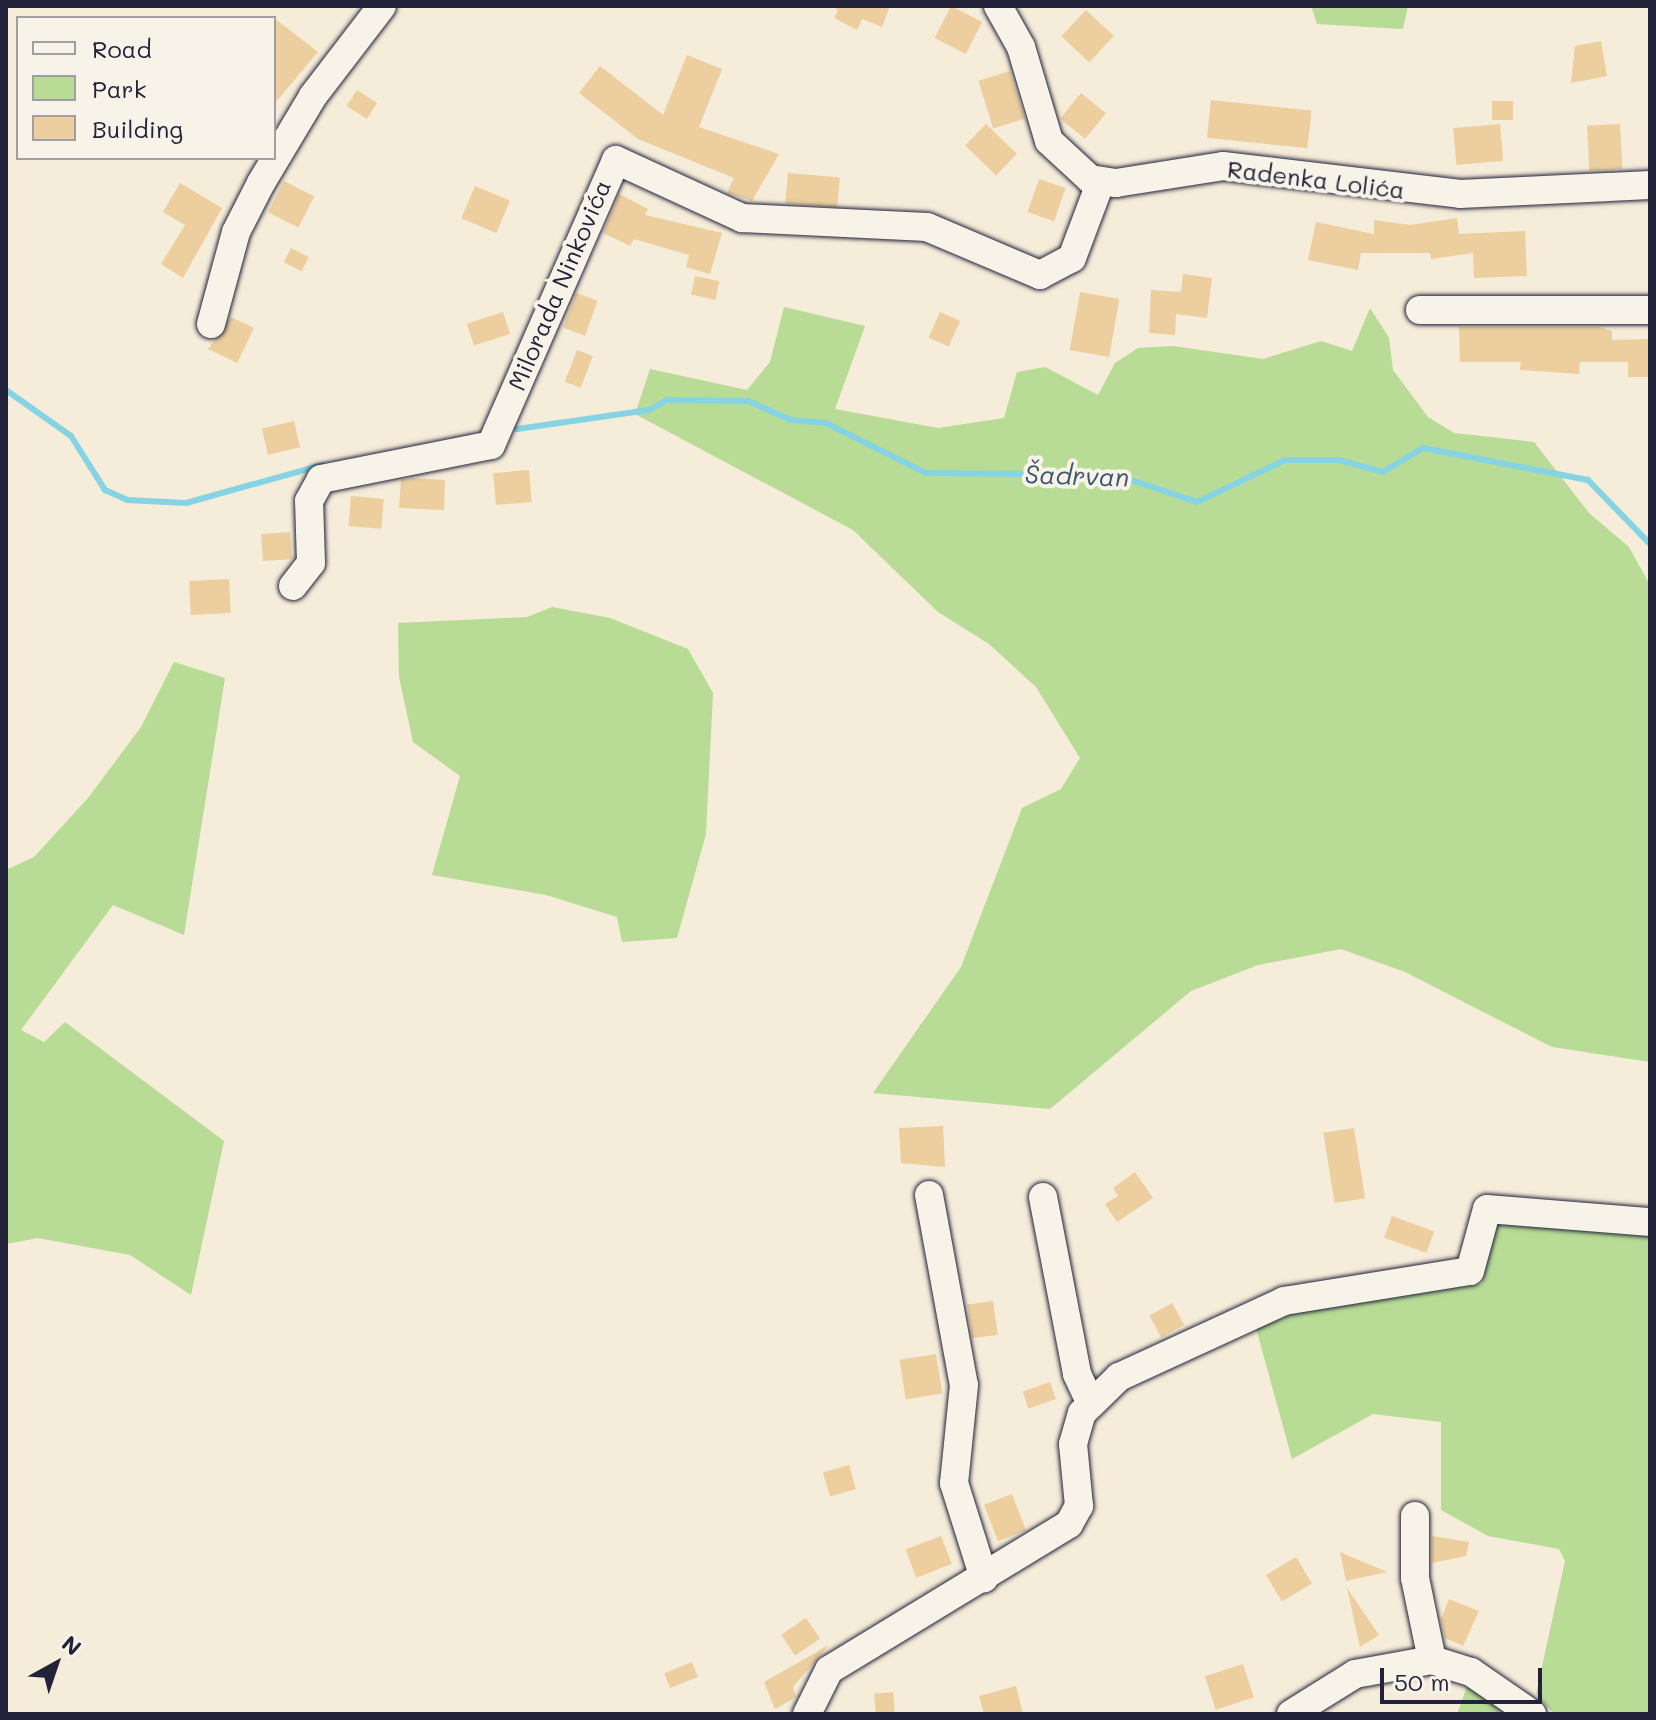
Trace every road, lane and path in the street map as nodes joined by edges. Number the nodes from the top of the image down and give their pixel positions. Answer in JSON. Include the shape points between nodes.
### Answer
{"nodes":[{"id":1,"x":382,"y":6,"type":"edge"},
{"id":2,"x":998,"y":6,"type":"edge"},
{"id":3,"x":276,"y":158,"type":"edge"},
{"id":4,"x":275,"y":160,"type":"edge"},
{"id":5,"x":1101,"y":181,"type":"junction"},
{"id":6,"x":1650,"y":185,"type":"edge"},
{"id":7,"x":1420,"y":310,"type":"dead end"},
{"id":8,"x":1650,"y":310,"type":"edge"},
{"id":9,"x":211,"y":324,"type":"dead end"},
{"id":10,"x":293,"y":586,"type":"dead end"},
{"id":11,"x":929,"y":1195,"type":"dead end"},
{"id":12,"x":1043,"y":1197,"type":"dead end"},
{"id":13,"x":1650,"y":1222,"type":"edge"},
{"id":14,"x":1091,"y":1404,"type":"junction"},
{"id":15,"x":1415,"y":1516,"type":"dead end"},
{"id":16,"x":984,"y":1578,"type":"junction"},
{"id":17,"x":1432,"y":1660,"type":"junction"},
{"id":18,"x":1303,"y":1711,"type":"edge"},
{"id":19,"x":807,"y":1714,"type":"edge"},
{"id":20,"x":1532,"y":1714,"type":"edge"}],
"edges":[{"from":1,"to":3,"type":"street","via":[[313,96]]},
{"from":2,"to":5,"type":"street","via":[[1021,47],[1049,141],[1074,170]]},
{"from":4,"to":9,"type":"street","via":[[236,232]]},
{"from":5,"to":6,"type":"street","name":"Radenka Lolića","via":[[1223,166],[1460,194]]},
{"from":5,"to":10,"type":"street","name":"Milorada Ninkovića","via":[[1072,258],[1040,275],[927,227],[742,218],[616,160],[491,445],[321,479],[309,501],[311,563]]},
{"from":7,"to":8,"type":"street"},
{"from":11,"to":16,"type":"street","via":[[964,1385],[954,1483]]},
{"from":12,"to":14,"type":"street","via":[[1077,1374]]},
{"from":13,"to":14,"type":"street","via":[[1487,1209],[1470,1271],[1284,1301],[1162,1352]]},
{"from":14,"to":16,"type":"street","via":[[1073,1444],[1075,1517]]},
{"from":15,"to":17,"type":"street","via":[[1415,1578]]},
{"from":16,"to":19,"type":"street","via":[[829,1670]]},
{"from":17,"to":18,"type":"street","via":[[1355,1674]]},
{"from":17,"to":20,"type":"street","via":[[1471,1672]]}]}
